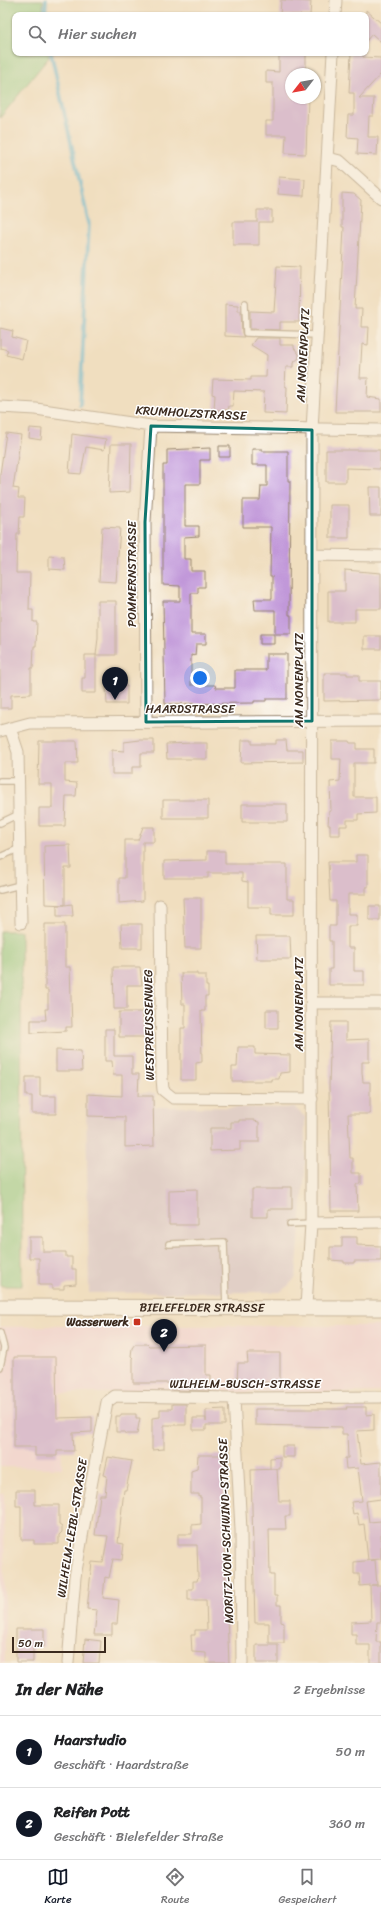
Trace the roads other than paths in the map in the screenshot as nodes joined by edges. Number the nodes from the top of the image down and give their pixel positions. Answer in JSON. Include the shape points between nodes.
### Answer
{"nodes":[{"id":1,"x":336,"y":0,"type":"edge"},
{"id":2,"x":336,"y":12,"type":"edge"},
{"id":3,"x":334,"y":56,"type":"edge"},
{"id":4,"x":328,"y":158,"type":"junction"},
{"id":5,"x":381,"y":198,"type":"edge"},
{"id":6,"x":245,"y":303,"type":"dead end"},
{"id":7,"x":317,"y":335,"type":"junction"},
{"id":8,"x":0,"y":407,"type":"edge"},
{"id":9,"x":151,"y":426,"type":"junction"},
{"id":10,"x":312,"y":430,"type":"junction"},
{"id":11,"x":381,"y":430,"type":"edge"},
{"id":12,"x":312,"y":555,"type":"junction"},
{"id":13,"x":381,"y":556,"type":"edge"},
{"id":14,"x":312,"y":721,"type":"junction"},
{"id":15,"x":381,"y":721,"type":"edge"},
{"id":16,"x":146,"y":722,"type":"junction"},
{"id":17,"x":5,"y":730,"type":"edge"},
{"id":18,"x":0,"y":781,"type":"edge"},
{"id":19,"x":18,"y":781,"type":"junction"},
{"id":20,"x":19,"y":814,"type":"junction"},
{"id":21,"x":0,"y":823,"type":"edge"},
{"id":22,"x":20,"y":848,"type":"junction"},
{"id":23,"x":0,"y":857,"type":"edge"},
{"id":24,"x":20,"y":885,"type":"junction"},
{"id":25,"x":0,"y":890,"type":"edge"},
{"id":26,"x":160,"y":905,"type":"dead end"},
{"id":27,"x":21,"y":923,"type":"dead end"},
{"id":28,"x":381,"y":1002,"type":"edge"},
{"id":29,"x":312,"y":1003,"type":"junction"},
{"id":30,"x":312,"y":1099,"type":"junction"},
{"id":31,"x":311,"y":1222,"type":"junction"},
{"id":32,"x":381,"y":1222,"type":"edge"},
{"id":33,"x":290,"y":1224,"type":"dead end"},
{"id":34,"x":169,"y":1244,"type":"dead end"},
{"id":35,"x":0,"y":1307,"type":"edge"},
{"id":36,"x":306,"y":1307,"type":"junction"},
{"id":37,"x":226,"y":1308,"type":"junction"},
{"id":38,"x":381,"y":1308,"type":"edge"},
{"id":39,"x":0,"y":1332,"type":"edge"},
{"id":40,"x":0,"y":1368,"type":"edge"},
{"id":41,"x":381,"y":1397,"type":"edge"},
{"id":42,"x":234,"y":1398,"type":"junction"},
{"id":43,"x":110,"y":1399,"type":"joint"},
{"id":44,"x":68,"y":1663,"type":"edge"},
{"id":45,"x":242,"y":1663,"type":"edge"}],
"edges":[{"from":1,"to":2,"type":"street"},
{"from":3,"to":4,"type":"street","name":"AM NONENPLATZ"},
{"from":4,"to":5,"type":"street","via":[[340,161]]},
{"from":4,"to":7,"type":"street","name":"AM NONENPLATZ"},
{"from":6,"to":7,"type":"lane","via":[[246,333]]},
{"from":7,"to":10,"type":"street","name":"AM NONENPLATZ"},
{"from":8,"to":9,"type":"street","name":"KRUMHOLZSTRASSE","via":[[36,409]]},
{"from":9,"to":10,"type":"street","name":"KRUMHOLZSTRASSE"},
{"from":9,"to":16,"type":"street","name":"POMMERNSTRASSE","via":[[145,522]]},
{"from":10,"to":11,"type":"street","name":"KRUMHOLZSTRASSE"},
{"from":10,"to":12,"type":"street","name":"AM NONENPLATZ"},
{"from":12,"to":13,"type":"street"},
{"from":12,"to":14,"type":"street","name":"AM NONENPLATZ"},
{"from":14,"to":15,"type":"street","name":"HAARDSTRASSE"},
{"from":14,"to":16,"type":"street","name":"HAARDSTRASSE"},
{"from":14,"to":29,"type":"street","name":"AM NONENPLATZ"},
{"from":16,"to":17,"type":"street","name":"HAARDSTRASSE","via":[[30,723]]},
{"from":17,"to":19,"type":"street","via":[[18,752]]},
{"from":18,"to":19,"type":"lane"},
{"from":19,"to":20,"type":"street"},
{"from":20,"to":21,"type":"lane"},
{"from":20,"to":22,"type":"street"},
{"from":22,"to":23,"type":"lane"},
{"from":22,"to":24,"type":"street"},
{"from":24,"to":25,"type":"lane"},
{"from":24,"to":27,"type":"street"},
{"from":26,"to":30,"type":"street","name":"WESTPREUSSENWEG","via":[[163,1090],[173,1098]]},
{"from":28,"to":29,"type":"street"},
{"from":29,"to":30,"type":"street","name":"AM NONENPLATZ"},
{"from":30,"to":31,"type":"street","name":"AM NONENPLATZ"},
{"from":31,"to":32,"type":"street"},
{"from":31,"to":33,"type":"lane"},
{"from":31,"to":36,"type":"street","name":"AM NONENPLATZ"},
{"from":34,"to":37,"type":"lane","via":[[224,1242]]},
{"from":35,"to":37,"type":"main road","name":"BIELEFELDER STRASSE"},
{"from":36,"to":37,"type":"main road","name":"BIELEFELDER STRASSE"},
{"from":36,"to":38,"type":"main road","name":"BIELEFELDER STRASSE"},
{"from":39,"to":40,"type":"lane","via":[[4,1348]]},
{"from":41,"to":42,"type":"street","name":"WILHELM-BUSCH-STRASSE"},
{"from":42,"to":43,"type":"street","name":"WILHELM-BUSCH-STRASSE","via":[[115,1396]]},
{"from":42,"to":45,"type":"street","name":"MORITZ-VON-SCHWIND-STRASSE","via":[[241,1530]]},
{"from":43,"to":44,"type":"street","name":"WILHELM-LEIBL-STRASSE","via":[[107,1402],[75,1577]]}]}
